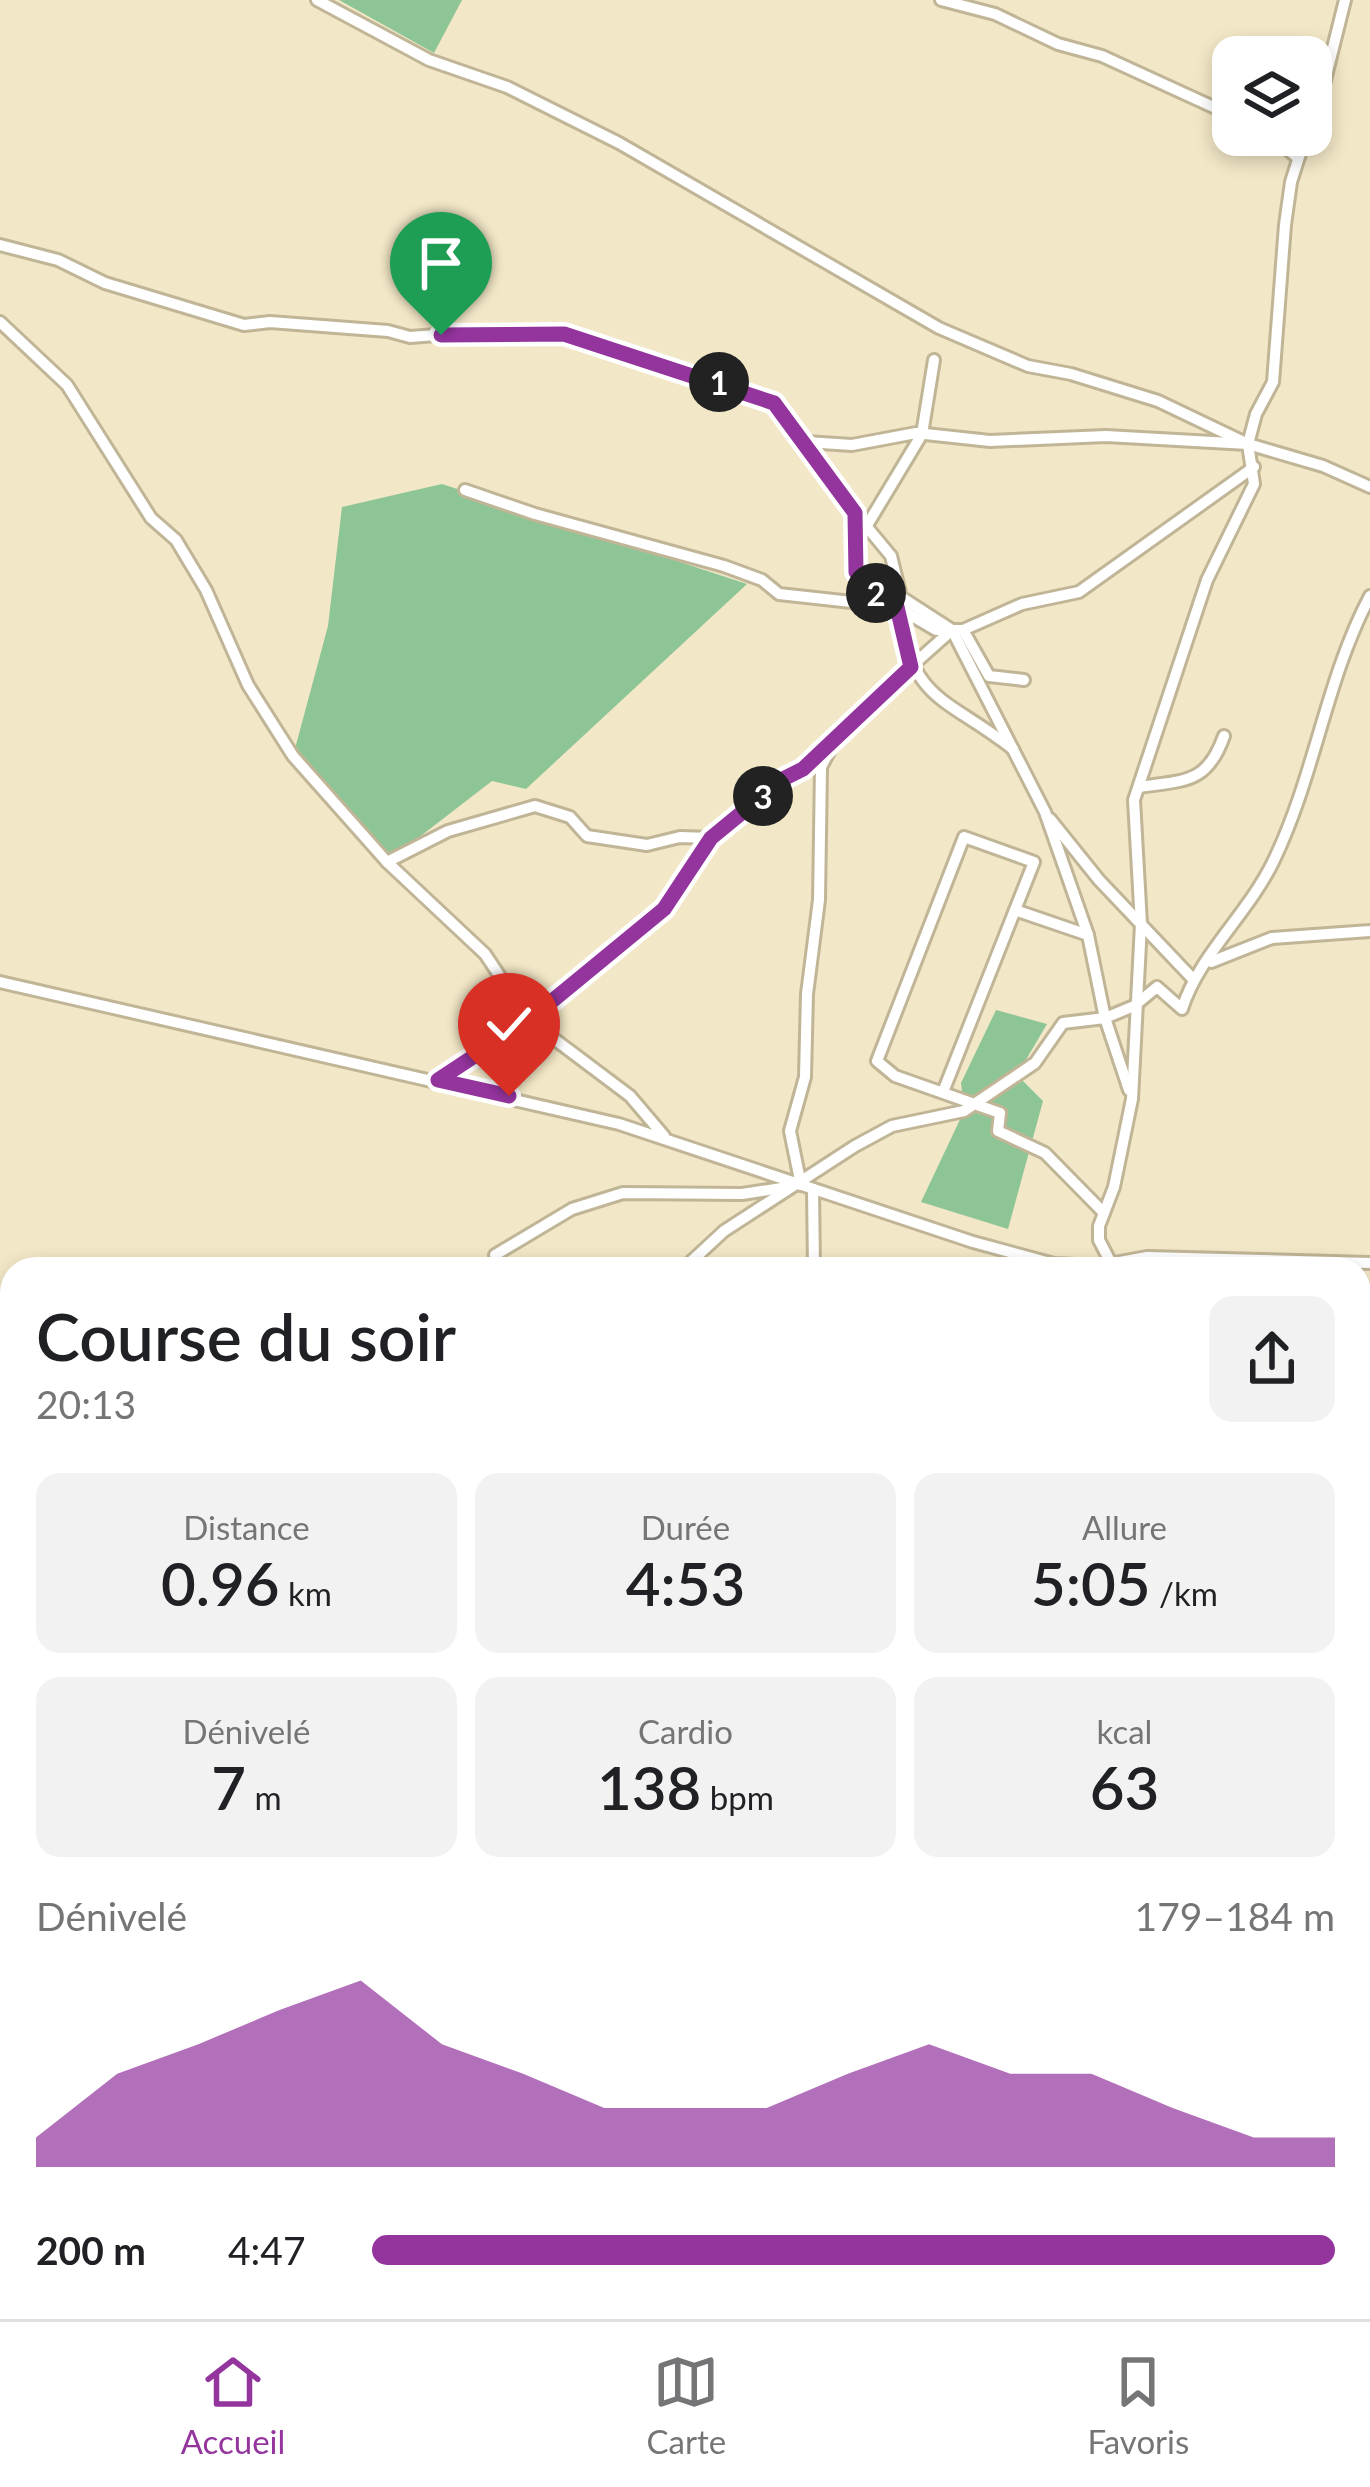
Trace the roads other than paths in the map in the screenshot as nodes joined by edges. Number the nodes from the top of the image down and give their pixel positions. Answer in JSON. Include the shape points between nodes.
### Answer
{"nodes":[{"id":1,"x":317,"y":0,"type":"edge"},
{"id":2,"x":941,"y":0,"type":"edge"},
{"id":3,"x":1345,"y":0,"type":"edge"},
{"id":4,"x":1332,"y":52,"type":"edge"},
{"id":5,"x":1212,"y":106,"type":"edge"},
{"id":6,"x":1296,"y":156,"type":"edge"},
{"id":7,"x":1298,"y":158,"type":"joint"},
{"id":8,"x":0,"y":245,"type":"edge"},
{"id":9,"x":0,"y":322,"type":"edge"},
{"id":10,"x":934,"y":359,"type":"dead end"},
{"id":11,"x":922,"y":434,"type":"junction"},
{"id":12,"x":806,"y":442,"type":"junction"},
{"id":13,"x":1248,"y":444,"type":"junction"},
{"id":14,"x":1254,"y":467,"type":"junction"},
{"id":15,"x":1370,"y":487,"type":"edge"},
{"id":16,"x":465,"y":490,"type":"dead end"},
{"id":17,"x":855,"y":513,"type":"junction"},
{"id":18,"x":866,"y":527,"type":"junction"},
{"id":19,"x":1370,"y":596,"type":"edge"},
{"id":20,"x":897,"y":607,"type":"junction"},
{"id":21,"x":958,"y":630,"type":"junction"},
{"id":22,"x":911,"y":667,"type":"junction"},
{"id":23,"x":1024,"y":680,"type":"dead end"},
{"id":24,"x":1224,"y":736,"type":"dead end"},
{"id":25,"x":828,"y":746,"type":"junction"},
{"id":26,"x":1013,"y":749,"type":"junction"},
{"id":27,"x":1139,"y":787,"type":"junction"},
{"id":28,"x":1045,"y":812,"type":"junction"},
{"id":29,"x":711,"y":838,"type":"junction"},
{"id":30,"x":387,"y":862,"type":"junction"},
{"id":31,"x":1015,"y":910,"type":"junction"},
{"id":32,"x":1141,"y":924,"type":"junction"},
{"id":33,"x":1370,"y":932,"type":"edge"},
{"id":34,"x":1088,"y":935,"type":"junction"},
{"id":35,"x":1207,"y":964,"type":"junction"},
{"id":36,"x":1192,"y":978,"type":"junction"},
{"id":37,"x":0,"y":982,"type":"edge"},
{"id":38,"x":1134,"y":1006,"type":"junction"},
{"id":39,"x":1105,"y":1018,"type":"junction"},
{"id":40,"x":529,"y":1020,"type":"junction"},
{"id":41,"x":438,"y":1080,"type":"junction"},
{"id":42,"x":943,"y":1092,"type":"junction"},
{"id":43,"x":1132,"y":1099,"type":"junction"},
{"id":44,"x":972,"y":1106,"type":"junction"},
{"id":45,"x":666,"y":1138,"type":"junction"},
{"id":46,"x":807,"y":1187,"type":"junction"},
{"id":47,"x":1104,"y":1213,"type":"junction"},
{"id":48,"x":495,"y":1255,"type":"dead end"},
{"id":49,"x":697,"y":1257,"type":"edge"},
{"id":50,"x":813,"y":1257,"type":"edge"},
{"id":51,"x":1024,"y":1257,"type":"edge"},
{"id":52,"x":1106,"y":1257,"type":"edge"}],
"edges":[{"from":1,"to":13,"type":"street","via":[[428,60],[507,87],[619,143],[939,328],[1028,366],[1157,400]]},
{"from":2,"to":5,"type":"street","via":[[1102,56]]},
{"from":3,"to":4,"type":"street"},
{"from":6,"to":7,"type":"street"},
{"from":7,"to":13,"type":"street","via":[[1285,225],[1278,356]]},
{"from":8,"to":12,"type":"street","via":[[244,325],[410,337],[564,334],[774,403]]},
{"from":9,"to":30,"type":"street","via":[[68,385],[206,590],[271,728]]},
{"from":10,"to":11,"type":"street"},
{"from":11,"to":12,"type":"street","via":[[840,446]]},
{"from":11,"to":13,"type":"street"},
{"from":11,"to":18,"type":"street"},
{"from":12,"to":17,"type":"street"},
{"from":13,"to":14,"type":"street"},
{"from":13,"to":15,"type":"street"},
{"from":14,"to":21,"type":"street","via":[[1079,592]]},
{"from":14,"to":27,"type":"street","via":[[1247,505],[1207,580]]},
{"from":16,"to":20,"type":"street","via":[[724,566],[779,594]]},
{"from":17,"to":18,"type":"street"},
{"from":17,"to":20,"type":"street","via":[[856,572]]},
{"from":18,"to":21,"type":"street","via":[[891,556],[901,597]]},
{"from":19,"to":35,"type":"street","via":[[1348,638],[1275,858]]},
{"from":20,"to":21,"type":"street","via":[[936,630]]},
{"from":20,"to":22,"type":"street"},
{"from":21,"to":22,"type":"street"},
{"from":21,"to":23,"type":"street","via":[[989,676]]},
{"from":21,"to":26,"type":"street"},
{"from":22,"to":25,"type":"street"},
{"from":22,"to":26,"type":"street","via":[[933,697]]},
{"from":24,"to":27,"type":"street","via":[[1215,763],[1194,779]]},
{"from":25,"to":29,"type":"street"},
{"from":25,"to":46,"type":"street","via":[[805,1077],[790,1131]]},
{"from":26,"to":28,"type":"street"},
{"from":27,"to":32,"type":"street"},
{"from":28,"to":32,"type":"street"},
{"from":28,"to":34,"type":"street"},
{"from":29,"to":30,"type":"street","via":[[646,845],[587,836],[570,817],[535,806],[448,831]]},
{"from":29,"to":40,"type":"street","via":[[664,909]]},
{"from":30,"to":40,"type":"street","via":[[457,923]]},
{"from":31,"to":34,"type":"street"},
{"from":31,"to":42,"type":"street"},
{"from":31,"to":42,"type":"street","via":[[1034,862],[964,837],[878,1061],[895,1076]]},
{"from":32,"to":36,"type":"street"},
{"from":32,"to":38,"type":"street"},
{"from":33,"to":35,"type":"street","via":[[1272,938]]},
{"from":34,"to":39,"type":"street"},
{"from":35,"to":36,"type":"street"},
{"from":36,"to":38,"type":"street","via":[[1182,1010],[1157,987]]},
{"from":37,"to":41,"type":"street"},
{"from":38,"to":39,"type":"street"},
{"from":38,"to":43,"type":"street"},
{"from":39,"to":43,"type":"street"},
{"from":39,"to":44,"type":"street","via":[[1063,1023],[1035,1063]]},
{"from":40,"to":41,"type":"street"},
{"from":40,"to":45,"type":"street","via":[[629,1096]]},
{"from":41,"to":45,"type":"street"},
{"from":42,"to":44,"type":"street"},
{"from":43,"to":47,"type":"street"},
{"from":44,"to":46,"type":"street","via":[[892,1126],[821,1166]]},
{"from":44,"to":47,"type":"street","via":[[1000,1113],[998,1131],[1045,1153]]},
{"from":45,"to":46,"type":"street"},
{"from":46,"to":48,"type":"street","via":[[623,1193],[572,1209]]},
{"from":46,"to":49,"type":"street","via":[[736,1222]]},
{"from":46,"to":50,"type":"street"},
{"from":46,"to":51,"type":"street"},
{"from":47,"to":52,"type":"street","via":[[1099,1240]]}]}
